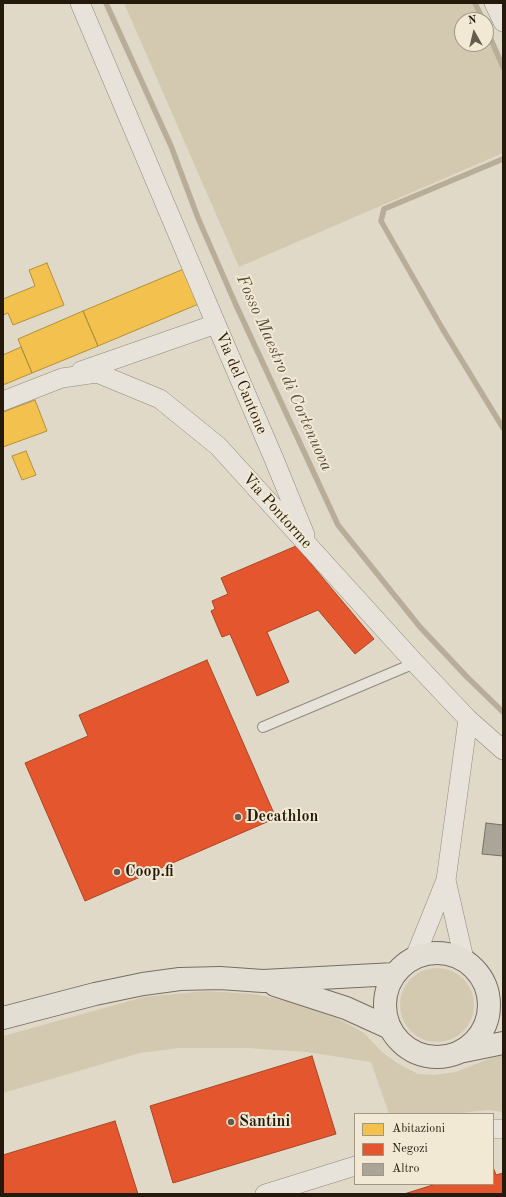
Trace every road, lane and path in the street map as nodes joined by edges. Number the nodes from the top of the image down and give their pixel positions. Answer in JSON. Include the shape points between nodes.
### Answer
{"nodes":[{"id":1,"x":80,"y":3,"type":"edge"},
{"id":2,"x":494,"y":3,"type":"edge"},
{"id":3,"x":503,"y":22,"type":"edge"},
{"id":4,"x":216,"y":324,"type":"junction"},
{"id":5,"x":62,"y":378,"type":"junction"},
{"id":6,"x":3,"y":401,"type":"edge"},
{"id":7,"x":310,"y":547,"type":"junction"},
{"id":8,"x":415,"y":663,"type":"junction"},
{"id":9,"x":468,"y":719,"type":"junction"},
{"id":10,"x":263,"y":727,"type":"dead end"},
{"id":11,"x":503,"y":750,"type":"edge"},
{"id":12,"x":446,"y":880,"type":"junction"},
{"id":13,"x":415,"y":957,"type":"junction"},
{"id":14,"x":464,"y":959,"type":"junction"},
{"id":15,"x":395,"y":974,"type":"junction"},
{"id":16,"x":484,"y":980,"type":"junction"},
{"id":17,"x":263,"y":981,"type":"junction"},
{"id":18,"x":503,"y":994,"type":"edge"},
{"id":19,"x":3,"y":1018,"type":"edge"},
{"id":20,"x":390,"y":1028,"type":"junction"},
{"id":21,"x":503,"y":1043,"type":"edge"},
{"id":22,"x":464,"y":1051,"type":"junction"},
{"id":23,"x":354,"y":1166,"type":"edge"},
{"id":24,"x":265,"y":1194,"type":"edge"}],
"edges":[{"from":1,"to":4,"type":"street"},
{"from":2,"to":3,"type":"street"},
{"from":4,"to":5,"type":"street","name":"Via del Cantone"},
{"from":4,"to":7,"type":"street","name":"Via del Cantone"},
{"from":5,"to":6,"type":"street","name":"Via Pontorme"},
{"from":5,"to":7,"type":"street","name":"Via Pontorme","via":[[97,373],[160,399],[218,446]]},
{"from":7,"to":8,"type":"street","name":"Via Pontorme"},
{"from":8,"to":9,"type":"street","name":"Via Pontorme"},
{"from":8,"to":10,"type":"lane"},
{"from":9,"to":11,"type":"street","name":"Via Pontorme"},
{"from":9,"to":12,"type":"street"},
{"from":12,"to":13,"type":"street"},
{"from":12,"to":14,"type":"street"},
{"from":13,"to":14,"type":"main road","via":[[435,952],[456,955]]},
{"from":13,"to":15,"type":"main road"},
{"from":14,"to":16,"type":"main road"},
{"from":15,"to":17,"type":"main road"},
{"from":15,"to":20,"type":"main road","via":[[385,995],[385,1012]]},
{"from":16,"to":18,"type":"main road"},
{"from":16,"to":22,"type":"main road","via":[[490,1008],[486,1025],[477,1040]]},
{"from":17,"to":19,"type":"main road","via":[[180,979],[143,984],[63,1001]]},
{"from":17,"to":20,"type":"main road","via":[[346,1008]]},
{"from":20,"to":22,"type":"main road","via":[[400,1042],[414,1052],[430,1057],[447,1057]]},
{"from":21,"to":22,"type":"main road"},
{"from":23,"to":24,"type":"street"}]}
